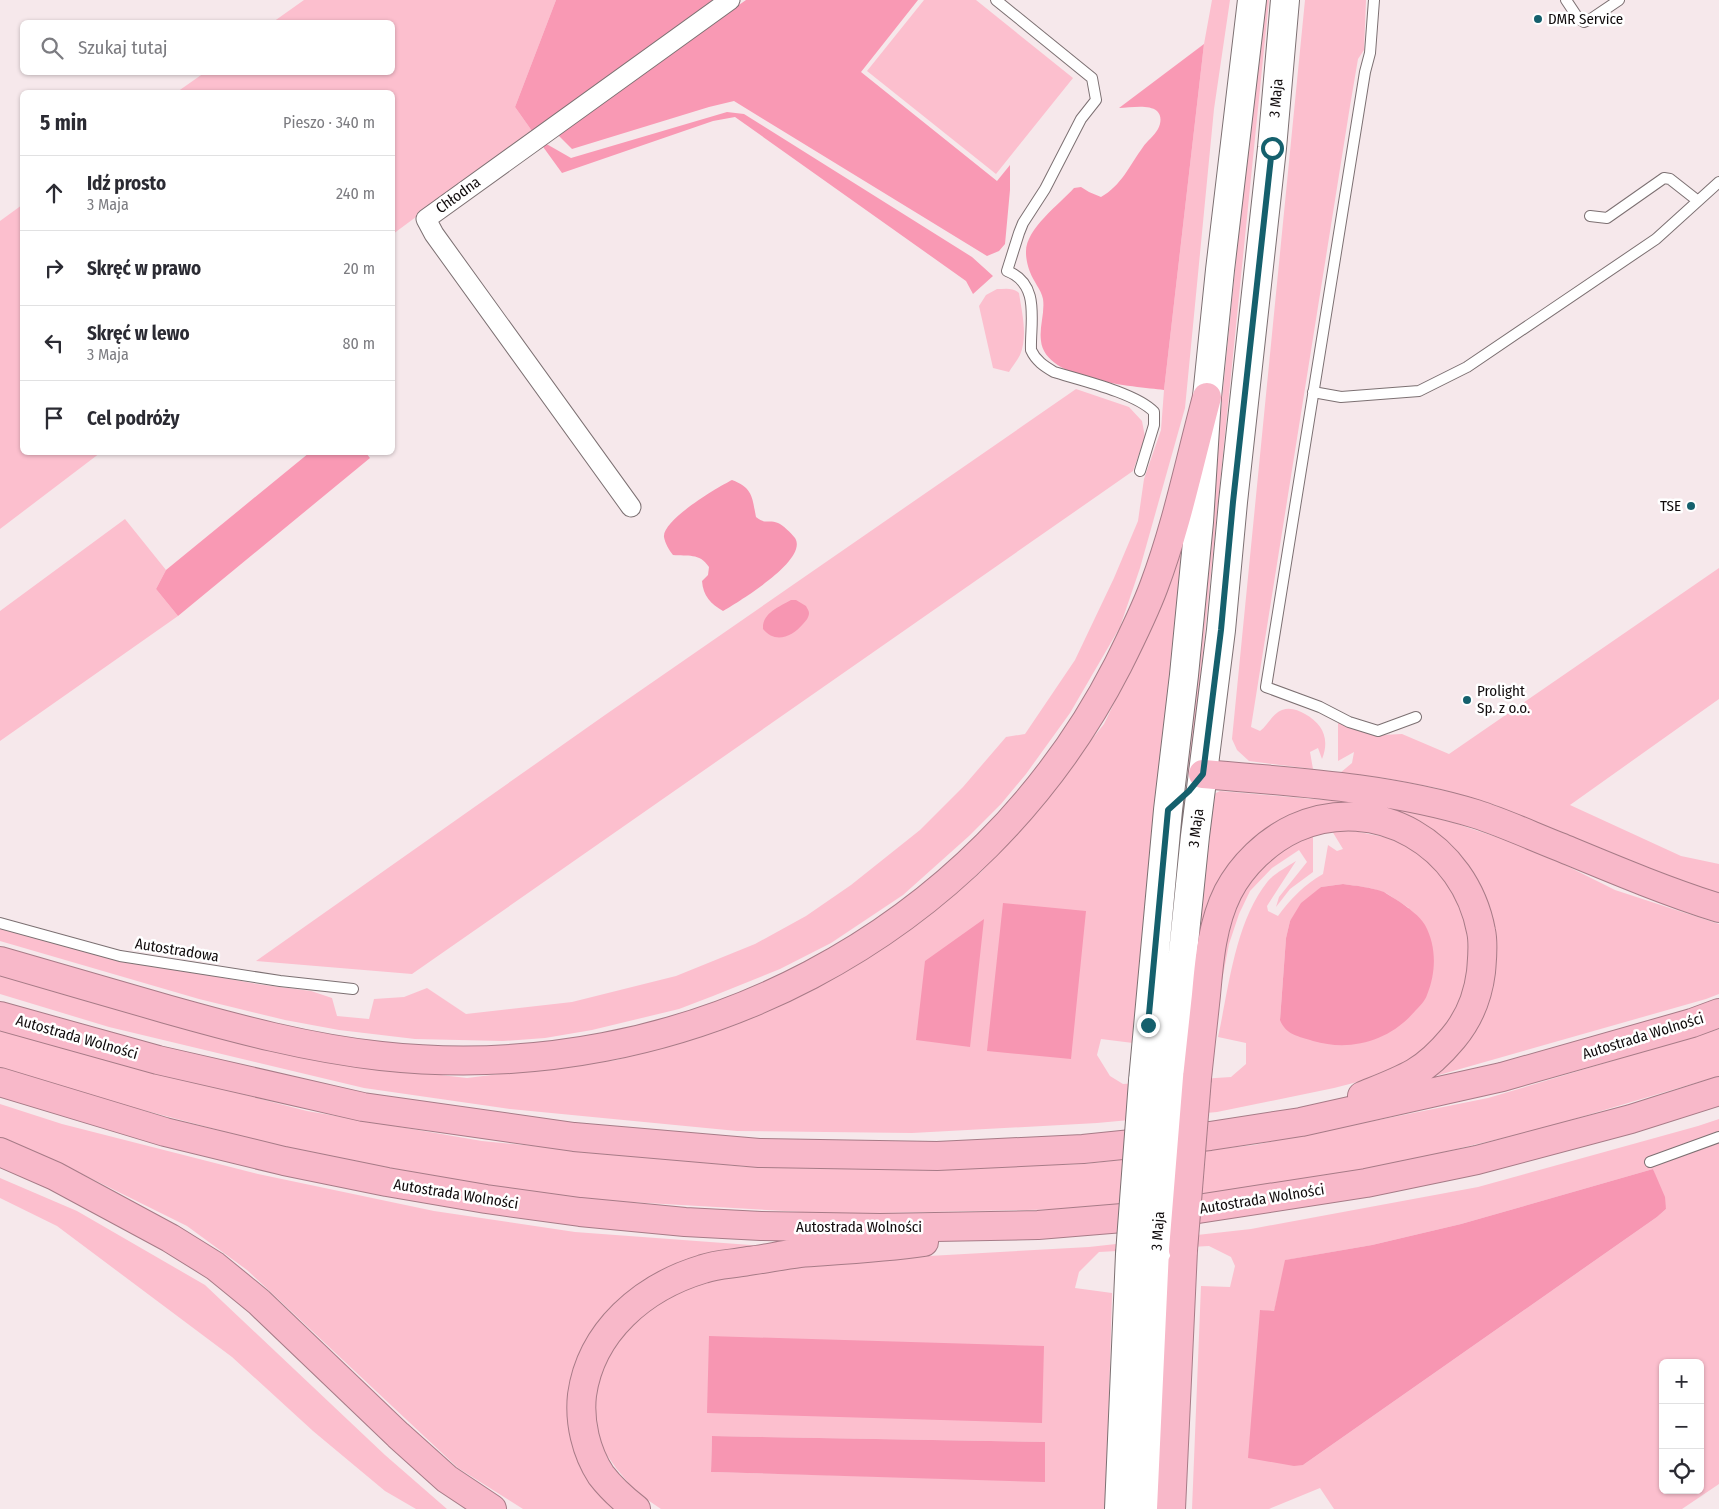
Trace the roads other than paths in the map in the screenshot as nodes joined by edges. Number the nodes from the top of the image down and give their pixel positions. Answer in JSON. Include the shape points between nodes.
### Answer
{"nodes":[{"id":1,"x":730,"y":0,"type":"edge"},
{"id":2,"x":996,"y":0,"type":"edge"},
{"id":3,"x":1252,"y":0,"type":"edge"},
{"id":4,"x":1285,"y":0,"type":"edge"},
{"id":5,"x":1374,"y":0,"type":"edge"},
{"id":6,"x":1566,"y":0,"type":"edge"},
{"id":7,"x":1619,"y":0,"type":"edge"},
{"id":8,"x":1719,"y":182,"type":"edge"},
{"id":9,"x":1698,"y":201,"type":"junction"},
{"id":10,"x":1590,"y":216,"type":"dead end"},
{"id":11,"x":1313,"y":392,"type":"junction"},
{"id":12,"x":1207,"y":397,"type":"junction"},
{"id":13,"x":1140,"y":471,"type":"dead end"},
{"id":14,"x":632,"y":507,"type":"dead end"},
{"id":15,"x":1416,"y":717,"type":"dead end"},
{"id":16,"x":1203,"y":774,"type":"junction"},
{"id":17,"x":1168,"y":810,"type":"junction"},
{"id":18,"x":1719,"y":908,"type":"edge"},
{"id":19,"x":0,"y":923,"type":"edge"},
{"id":20,"x":0,"y":961,"type":"edge"},
{"id":21,"x":352,"y":990,"type":"dead end"},
{"id":22,"x":1719,"y":1013,"type":"edge"},
{"id":23,"x":0,"y":1016,"type":"edge"},
{"id":24,"x":0,"y":1082,"type":"edge"},
{"id":25,"x":1719,"y":1091,"type":"edge"},
{"id":26,"x":1301,"y":1122,"type":"junction"},
{"id":27,"x":1719,"y":1137,"type":"edge"},
{"id":28,"x":0,"y":1152,"type":"edge"},
{"id":29,"x":1650,"y":1162,"type":"dead end"},
{"id":30,"x":1038,"y":1225,"type":"junction"},
{"id":31,"x":1170,"y":1250,"type":"junction"},
{"id":32,"x":492,"y":1509,"type":"edge"},
{"id":33,"x":636,"y":1509,"type":"edge"},
{"id":34,"x":1119,"y":1509,"type":"edge"},
{"id":35,"x":1146,"y":1509,"type":"edge"},
{"id":36,"x":1171,"y":1509,"type":"edge"}],
"edges":[{"from":1,"to":14,"type":"street","name":"Chłodna","via":[[426,218],[434,234]]},
{"from":2,"to":13,"type":"lane","via":[[1092,78],[1096,100],[1081,119],[1045,189],[1023,223],[1007,271],[1020,279],[1032,300],[1031,350],[1043,366],[1132,397],[1154,412],[1154,426]]},
{"from":3,"to":12,"type":"main road","name":"3 Maja"},
{"from":4,"to":16,"type":"main road","name":"3 Maja","via":[[1221,630]]},
{"from":5,"to":11,"type":"lane","via":[[1370,53]]},
{"from":6,"to":7,"type":"lane","via":[[1584,22]]},
{"from":8,"to":9,"type":"lane"},
{"from":9,"to":10,"type":"lane","via":[[1670,179],[1664,178],[1607,218]]},
{"from":9,"to":11,"type":"lane","via":[[1648,244],[1467,367],[1419,391],[1341,397]]},
{"from":11,"to":15,"type":"lane","via":[[1266,688],[1378,731]]},
{"from":12,"to":17,"type":"main road","name":"3 Maja","via":[[1198,532]]},
{"from":12,"to":20,"type":"highway","via":[[1164,557],[1147,604],[1106,687],[1064,754],[1018,813],[940,889],[859,948],[764,999],[673,1032],[586,1051],[532,1058],[458,1060],[382,1056],[314,1046],[211,1022]]},
{"from":16,"to":17,"type":"main road"},
{"from":16,"to":18,"type":"highway","via":[[1345,788],[1443,805],[1476,814],[1668,892]]},
{"from":16,"to":31,"type":"main road","name":"3 Maja","bridge":true,"via":[[1170,1079]]},
{"from":17,"to":34,"type":"main road","name":"3 Maja","bridge":true,"via":[[1130,1254]]},
{"from":19,"to":21,"type":"lane","name":"Autostradowa","via":[[120,956]]},
{"from":22,"to":26,"type":"highway","name":"Autostrada Wolności","via":[[1502,1077]]},
{"from":23,"to":26,"type":"highway","name":"Autostrada Wolności","via":[[158,1060],[363,1107],[574,1137],[759,1153],[937,1156],[1064,1150],[1210,1136]]},
{"from":24,"to":30,"type":"highway","name":"Autostrada Wolności","via":[[165,1132],[284,1161],[533,1206],[685,1222],[762,1226]]},
{"from":25,"to":30,"type":"highway","name":"Autostrada Wolności","via":[[1631,1119],[1477,1160],[1366,1183],[1159,1215]]},
{"from":26,"to":31,"type":"highway","bridge":true,"via":[[1414,1073],[1453,1038],[1476,995],[1483,957],[1482,932],[1465,886],[1456,872],[1425,841],[1376,819],[1351,816],[1318,820],[1288,832],[1262,849],[1228,891],[1216,924],[1197,1078]]},
{"from":27,"to":29,"type":"lane"},
{"from":28,"to":32,"type":"highway","via":[[55,1176],[215,1266],[302,1341],[447,1479]]},
{"from":30,"to":33,"type":"highway","via":[[887,1248],[798,1253],[704,1268],[646,1295],[618,1318],[604,1338],[584,1381],[582,1401],[582,1424],[588,1447],[601,1474],[618,1495]]},
{"from":31,"to":35,"type":"main road","name":"3 Maja"},
{"from":31,"to":36,"type":"highway"}]}
